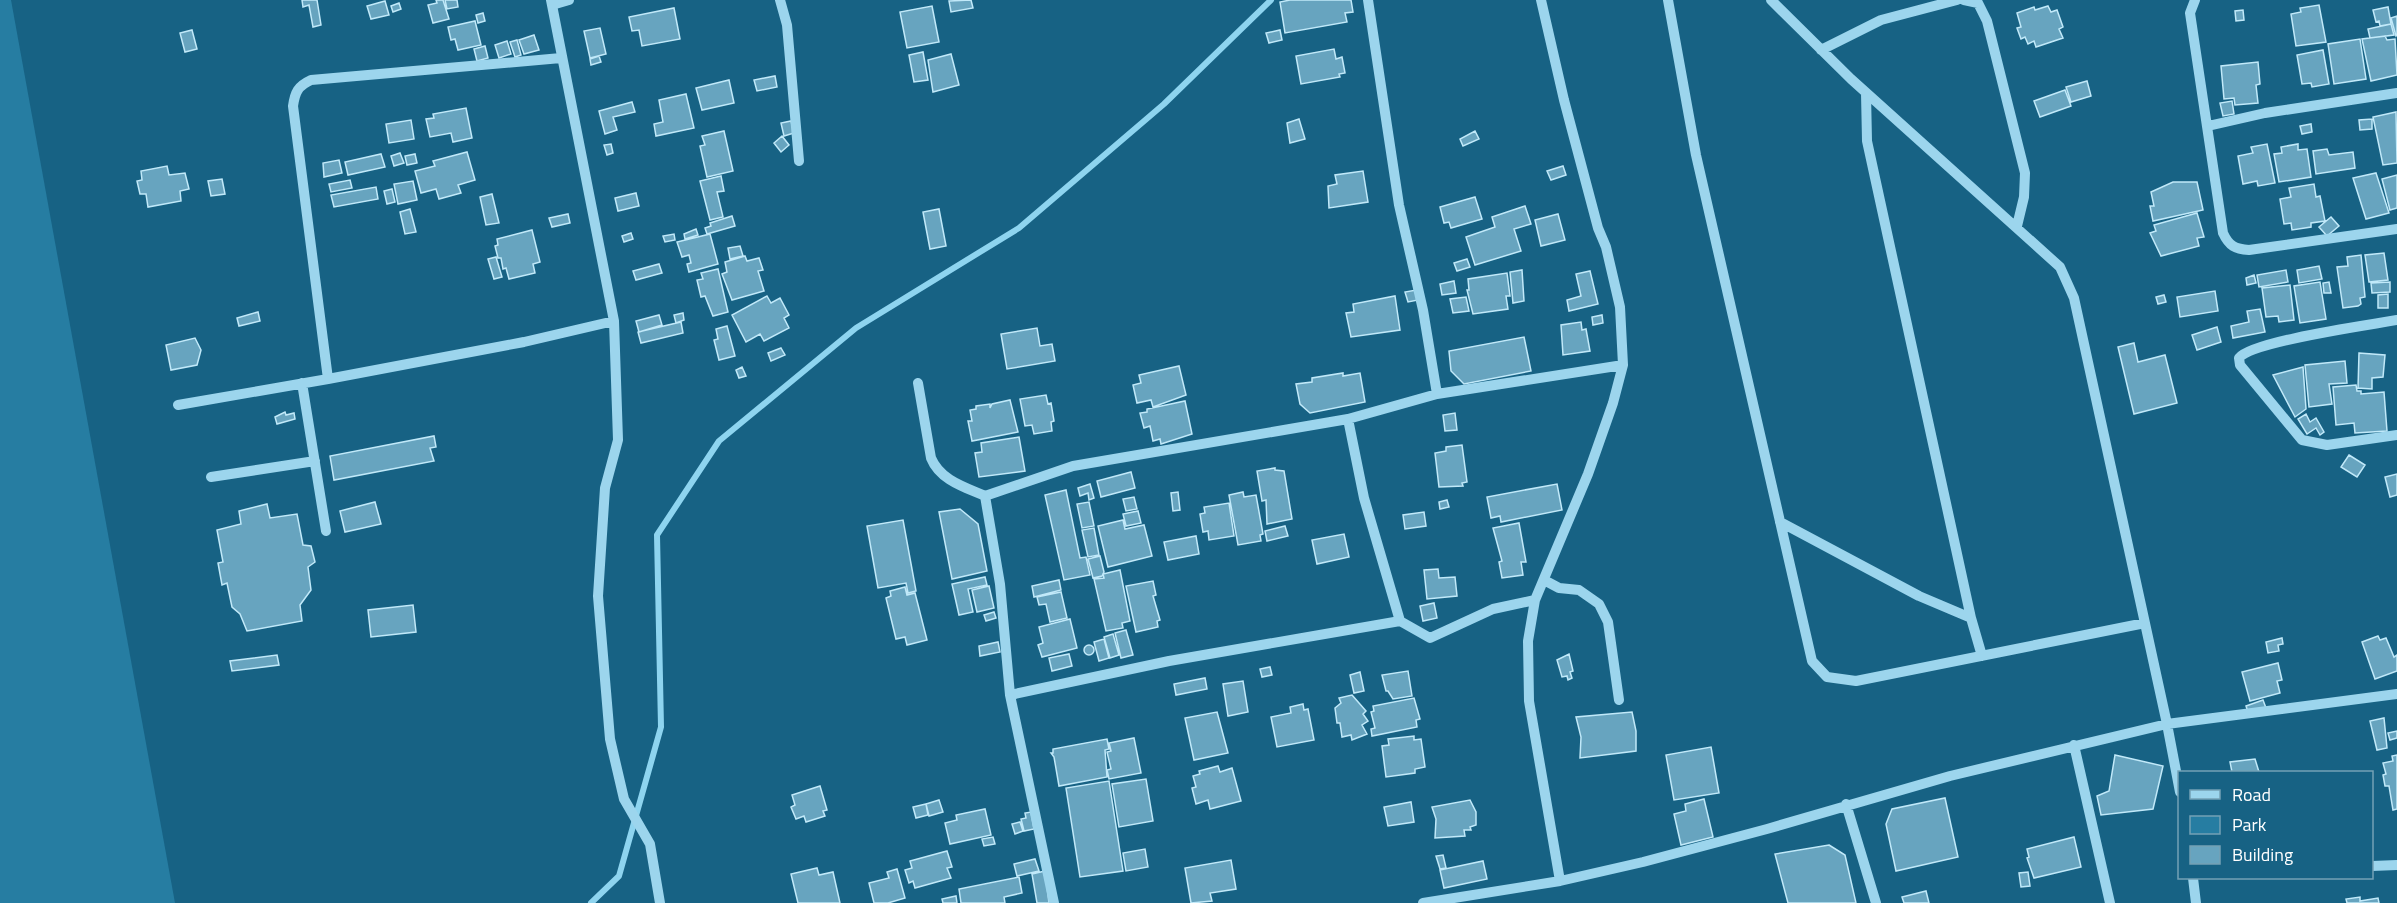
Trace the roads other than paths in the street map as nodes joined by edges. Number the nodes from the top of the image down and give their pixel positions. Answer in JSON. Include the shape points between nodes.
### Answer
{"nodes":[{"id":1,"x":569,"y":0,"type":"edge"},
{"id":2,"x":780,"y":0,"type":"edge"},
{"id":3,"x":1368,"y":0,"type":"edge"},
{"id":4,"x":1541,"y":0,"type":"edge"},
{"id":5,"x":1668,"y":0,"type":"edge"},
{"id":6,"x":1772,"y":0,"type":"edge"},
{"id":7,"x":1957,"y":0,"type":"edge"},
{"id":8,"x":1964,"y":0,"type":"edge"},
{"id":9,"x":2195,"y":0,"type":"edge"},
{"id":10,"x":551,"y":3,"type":"edge"},
{"id":11,"x":1821,"y":50,"type":"junction"},
{"id":12,"x":561,"y":58,"type":"junction"},
{"id":13,"x":1866,"y":93,"type":"junction"},
{"id":14,"x":2397,"y":93,"type":"edge"},
{"id":15,"x":2208,"y":126,"type":"junction"},
{"id":16,"x":799,"y":161,"type":"dead end"},
{"id":17,"x":2017,"y":226,"type":"junction"},
{"id":18,"x":2397,"y":229,"type":"edge"},
{"id":19,"x":2397,"y":320,"type":"edge"},
{"id":20,"x":614,"y":321,"type":"junction"},
{"id":21,"x":1623,"y":365,"type":"junction"},
{"id":22,"x":328,"y":379,"type":"junction"},
{"id":23,"x":918,"y":382,"type":"dead end"},
{"id":24,"x":303,"y":383,"type":"junction"},
{"id":25,"x":1437,"y":394,"type":"junction"},
{"id":26,"x":178,"y":405,"type":"dead end"},
{"id":27,"x":1348,"y":419,"type":"junction"},
{"id":28,"x":2397,"y":435,"type":"edge"},
{"id":29,"x":315,"y":461,"type":"junction"},
{"id":30,"x":211,"y":477,"type":"dead end"},
{"id":31,"x":985,"y":496,"type":"junction"},
{"id":32,"x":1780,"y":522,"type":"junction"},
{"id":33,"x":326,"y":531,"type":"dead end"},
{"id":34,"x":1544,"y":580,"type":"junction"},
{"id":35,"x":1536,"y":600,"type":"junction"},
{"id":36,"x":1971,"y":618,"type":"junction"},
{"id":37,"x":1400,"y":621,"type":"junction"},
{"id":38,"x":2145,"y":623,"type":"junction"},
{"id":39,"x":1982,"y":656,"type":"junction"},
{"id":40,"x":2397,"y":694,"type":"edge"},
{"id":41,"x":1010,"y":695,"type":"junction"},
{"id":42,"x":1619,"y":700,"type":"dead end"},
{"id":43,"x":2168,"y":724,"type":"junction"},
{"id":44,"x":2074,"y":745,"type":"junction"},
{"id":45,"x":2178,"y":781,"type":"edge"},
{"id":46,"x":1846,"y":804,"type":"junction"},
{"id":47,"x":2397,"y":865,"type":"edge"},
{"id":48,"x":2373,"y":867,"type":"edge"},
{"id":49,"x":2193,"y":879,"type":"edge"},
{"id":50,"x":1560,"y":880,"type":"junction"},
{"id":51,"x":660,"y":903,"type":"edge"},
{"id":52,"x":1054,"y":903,"type":"edge"},
{"id":53,"x":1423,"y":903,"type":"edge"},
{"id":54,"x":1876,"y":903,"type":"edge"},
{"id":55,"x":2110,"y":903,"type":"edge"},
{"id":56,"x":2196,"y":903,"type":"edge"}],
"edges":[{"from":1,"to":10,"type":"street"},
{"from":2,"to":16,"type":"street","via":[[787,25]]},
{"from":3,"to":25,"type":"street","via":[[1399,205]]},
{"from":4,"to":21,"type":"street","via":[[1620,307]]},
{"from":5,"to":32,"type":"street","via":[[1696,155]]},
{"from":6,"to":11,"type":"street"},
{"from":7,"to":11,"type":"street","via":[[1881,20]]},
{"from":8,"to":17,"type":"street","via":[[1978,3],[1987,21],[2025,173]]},
{"from":9,"to":15,"type":"street","via":[[2190,13]]},
{"from":10,"to":12,"type":"street"},
{"from":11,"to":13,"type":"street"},
{"from":12,"to":20,"type":"street"},
{"from":12,"to":22,"type":"street","via":[[311,80],[301,85],[293,106]]},
{"from":13,"to":17,"type":"street"},
{"from":13,"to":36,"type":"street","via":[[1868,141]]},
{"from":14,"to":15,"type":"street","via":[[2265,113]]},
{"from":15,"to":18,"type":"street","via":[[2223,233],[2235,249],[2298,245]]},
{"from":17,"to":38,"type":"street","via":[[2060,267],[2074,298]]},
{"from":19,"to":28,"type":"street","via":[[2270,344],[2247,350],[2239,358],[2240,365],[2302,440],[2327,445]]},
{"from":20,"to":22,"type":"street"},
{"from":20,"to":51,"type":"street","via":[[618,440],[605,488],[598,596],[615,771],[624,799],[650,844]]},
{"from":21,"to":25,"type":"street"},
{"from":21,"to":34,"type":"street","via":[[1588,474]]},
{"from":22,"to":24,"type":"street"},
{"from":23,"to":31,"type":"street","via":[[936,470]]},
{"from":24,"to":26,"type":"street"},
{"from":24,"to":29,"type":"street"},
{"from":25,"to":27,"type":"street"},
{"from":27,"to":31,"type":"street","via":[[1073,466]]},
{"from":27,"to":37,"type":"street","via":[[1364,498]]},
{"from":29,"to":30,"type":"street"},
{"from":29,"to":33,"type":"street"},
{"from":31,"to":41,"type":"street","via":[[1000,584]]},
{"from":32,"to":36,"type":"street","via":[[1919,596]]},
{"from":32,"to":39,"type":"street","via":[[1812,661],[1827,677],[1856,681]]},
{"from":34,"to":35,"type":"street"},
{"from":34,"to":42,"type":"street","via":[[1559,588],[1580,590],[1599,604],[1608,622]]},
{"from":35,"to":37,"type":"street","via":[[1493,609],[1430,638]]},
{"from":35,"to":50,"type":"street","via":[[1528,641],[1529,701]]},
{"from":36,"to":39,"type":"street"},
{"from":37,"to":41,"type":"street","via":[[1169,661]]},
{"from":38,"to":39,"type":"street"},
{"from":38,"to":43,"type":"street"},
{"from":40,"to":43,"type":"street"},
{"from":41,"to":52,"type":"street"},
{"from":43,"to":44,"type":"street"},
{"from":43,"to":45,"type":"street"},
{"from":44,"to":46,"type":"street"},
{"from":44,"to":55,"type":"street"},
{"from":46,"to":50,"type":"street","via":[[1756,832]]},
{"from":46,"to":54,"type":"street"},
{"from":47,"to":48,"type":"street"},
{"from":49,"to":56,"type":"street"},
{"from":50,"to":53,"type":"street"}]}
